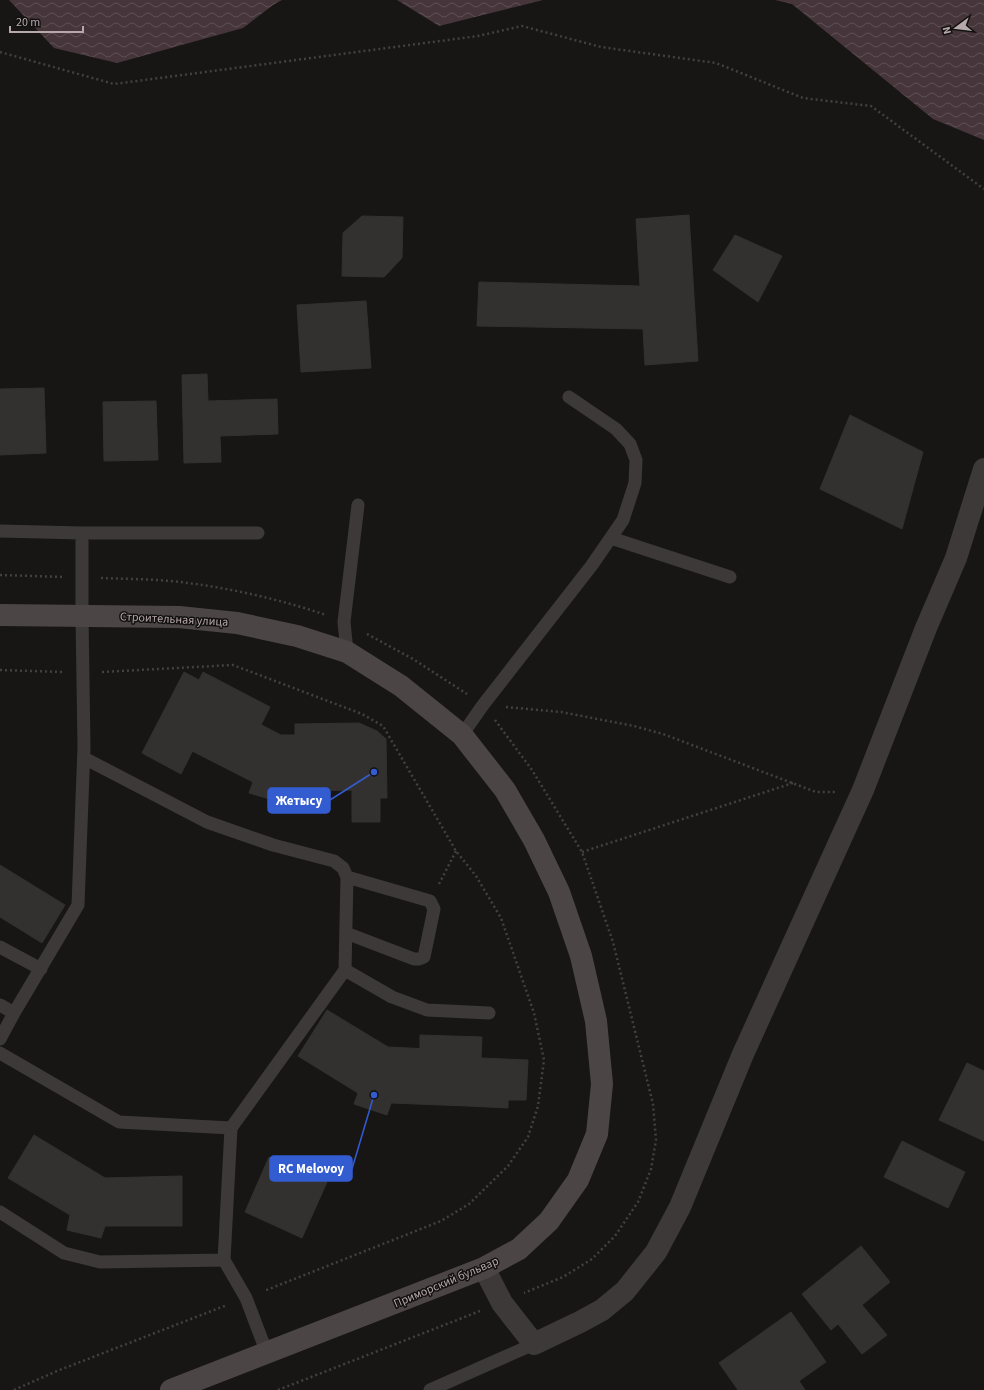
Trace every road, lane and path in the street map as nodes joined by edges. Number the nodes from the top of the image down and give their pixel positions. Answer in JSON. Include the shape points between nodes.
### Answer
{"nodes":[{"id":1,"x":0,"y":52,"type":"edge"},
{"id":2,"x":984,"y":189,"type":"edge"},
{"id":3,"x":569,"y":397,"type":"dead end"},
{"id":4,"x":984,"y":469,"type":"edge"},
{"id":5,"x":358,"y":505,"type":"dead end"},
{"id":6,"x":0,"y":531,"type":"edge"},
{"id":7,"x":82,"y":533,"type":"junction"},
{"id":8,"x":258,"y":533,"type":"dead end"},
{"id":9,"x":610,"y":538,"type":"junction"},
{"id":10,"x":730,"y":577,"type":"dead end"},
{"id":11,"x":0,"y":615,"type":"edge"},
{"id":12,"x":82,"y":616,"type":"junction"},
{"id":13,"x":347,"y":652,"type":"junction"},
{"id":14,"x":483,"y":705,"type":"junction"},
{"id":15,"x":462,"y":735,"type":"junction"},
{"id":16,"x":84,"y":758,"type":"junction"},
{"id":17,"x":794,"y":783,"type":"junction"},
{"id":18,"x":863,"y":790,"type":"junction"},
{"id":19,"x":456,"y":851,"type":"dead end"},
{"id":20,"x":582,"y":852,"type":"junction"},
{"id":21,"x":347,"y":877,"type":"junction"},
{"id":22,"x":430,"y":901,"type":"junction"},
{"id":23,"x":346,"y":933,"type":"junction"},
{"id":24,"x":0,"y":947,"type":"edge"},
{"id":25,"x":41,"y":969,"type":"junction"},
{"id":26,"x":345,"y":970,"type":"junction"},
{"id":27,"x":0,"y":1006,"type":"edge"},
{"id":28,"x":14,"y":1013,"type":"junction"},
{"id":29,"x":489,"y":1013,"type":"dead end"},
{"id":30,"x":0,"y":1039,"type":"edge"},
{"id":31,"x":0,"y":1053,"type":"edge"},
{"id":32,"x":231,"y":1128,"type":"junction"},
{"id":33,"x":0,"y":1212,"type":"edge"},
{"id":34,"x":224,"y":1260,"type":"junction"},
{"id":35,"x":484,"y":1268,"type":"junction"},
{"id":36,"x":502,"y":1303,"type":"junction"},
{"id":37,"x":534,"y":1344,"type":"junction"},
{"id":38,"x":267,"y":1353,"type":"junction"},
{"id":39,"x":171,"y":1390,"type":"edge"},
{"id":40,"x":278,"y":1390,"type":"edge"},
{"id":41,"x":430,"y":1390,"type":"edge"}],
"edges":[{"from":1,"to":2,"type":"path","via":[[114,84],[478,36],[522,26],[601,47],[716,63],[803,98],[871,106]]},
{"from":3,"to":9,"type":"lane","via":[[616,429],[630,444],[636,460],[633,491],[623,520]]},
{"from":4,"to":18,"type":"street","via":[[956,558]]},
{"from":5,"to":13,"type":"lane","via":[[344,622]]},
{"from":6,"to":7,"type":"lane"},
{"from":7,"to":8,"type":"lane"},
{"from":7,"to":12,"type":"lane"},
{"from":9,"to":10,"type":"lane"},
{"from":9,"to":14,"type":"lane","via":[[592,565]]},
{"from":11,"to":12,"type":"street","name":"Строительная улица"},
{"from":12,"to":13,"type":"street","name":"Строительная улица","via":[[179,617],[237,622],[297,636]]},
{"from":12,"to":16,"type":"lane"},
{"from":13,"to":15,"type":"street","name":"Строительная улица","via":[[401,686]]},
{"from":14,"to":15,"type":"lane"},
{"from":14,"to":17,"type":"path","via":[[561,712],[634,726],[663,734]]},
{"from":14,"to":20,"type":"path","via":[[532,770]]},
{"from":15,"to":35,"type":"street","name":"Приморский бульвар","via":[[504,790],[534,840],[559,892],[580,956],[596,1021],[602,1084],[597,1134],[578,1180],[549,1221],[519,1249]]},
{"from":16,"to":21,"type":"lane","via":[[207,822],[272,845],[334,861],[343,868]]},
{"from":16,"to":25,"type":"lane","via":[[78,905]]},
{"from":17,"to":18,"type":"path","via":[[816,792]]},
{"from":17,"to":20,"type":"path"},
{"from":18,"to":37,"type":"street","via":[[743,1054],[680,1207],[656,1252],[625,1290],[602,1310]]},
{"from":19,"to":22,"type":"path"},
{"from":20,"to":36,"type":"path","via":[[613,942],[653,1104],[656,1140],[651,1169],[638,1202],[615,1236],[592,1259],[563,1277]]},
{"from":21,"to":22,"type":"lane"},
{"from":21,"to":23,"type":"lane"},
{"from":22,"to":23,"type":"lane","via":[[434,910],[424,957],[419,959]]},
{"from":23,"to":26,"type":"lane"},
{"from":24,"to":25,"type":"lane"},
{"from":25,"to":28,"type":"lane"},
{"from":26,"to":29,"type":"lane","via":[[392,997],[427,1010]]},
{"from":26,"to":32,"type":"lane"},
{"from":27,"to":28,"type":"lane"},
{"from":28,"to":30,"type":"lane"},
{"from":31,"to":32,"type":"lane","via":[[119,1122]]},
{"from":32,"to":34,"type":"lane"},
{"from":33,"to":34,"type":"lane","via":[[64,1253],[100,1262]]},
{"from":34,"to":38,"type":"lane","via":[[246,1298]]},
{"from":35,"to":36,"type":"street"},
{"from":35,"to":38,"type":"street","name":"Приморский бульвар"},
{"from":36,"to":37,"type":"street"},
{"from":36,"to":40,"type":"path"},
{"from":37,"to":41,"type":"lane"},
{"from":38,"to":39,"type":"street","name":"Приморский бульвар"}]}
